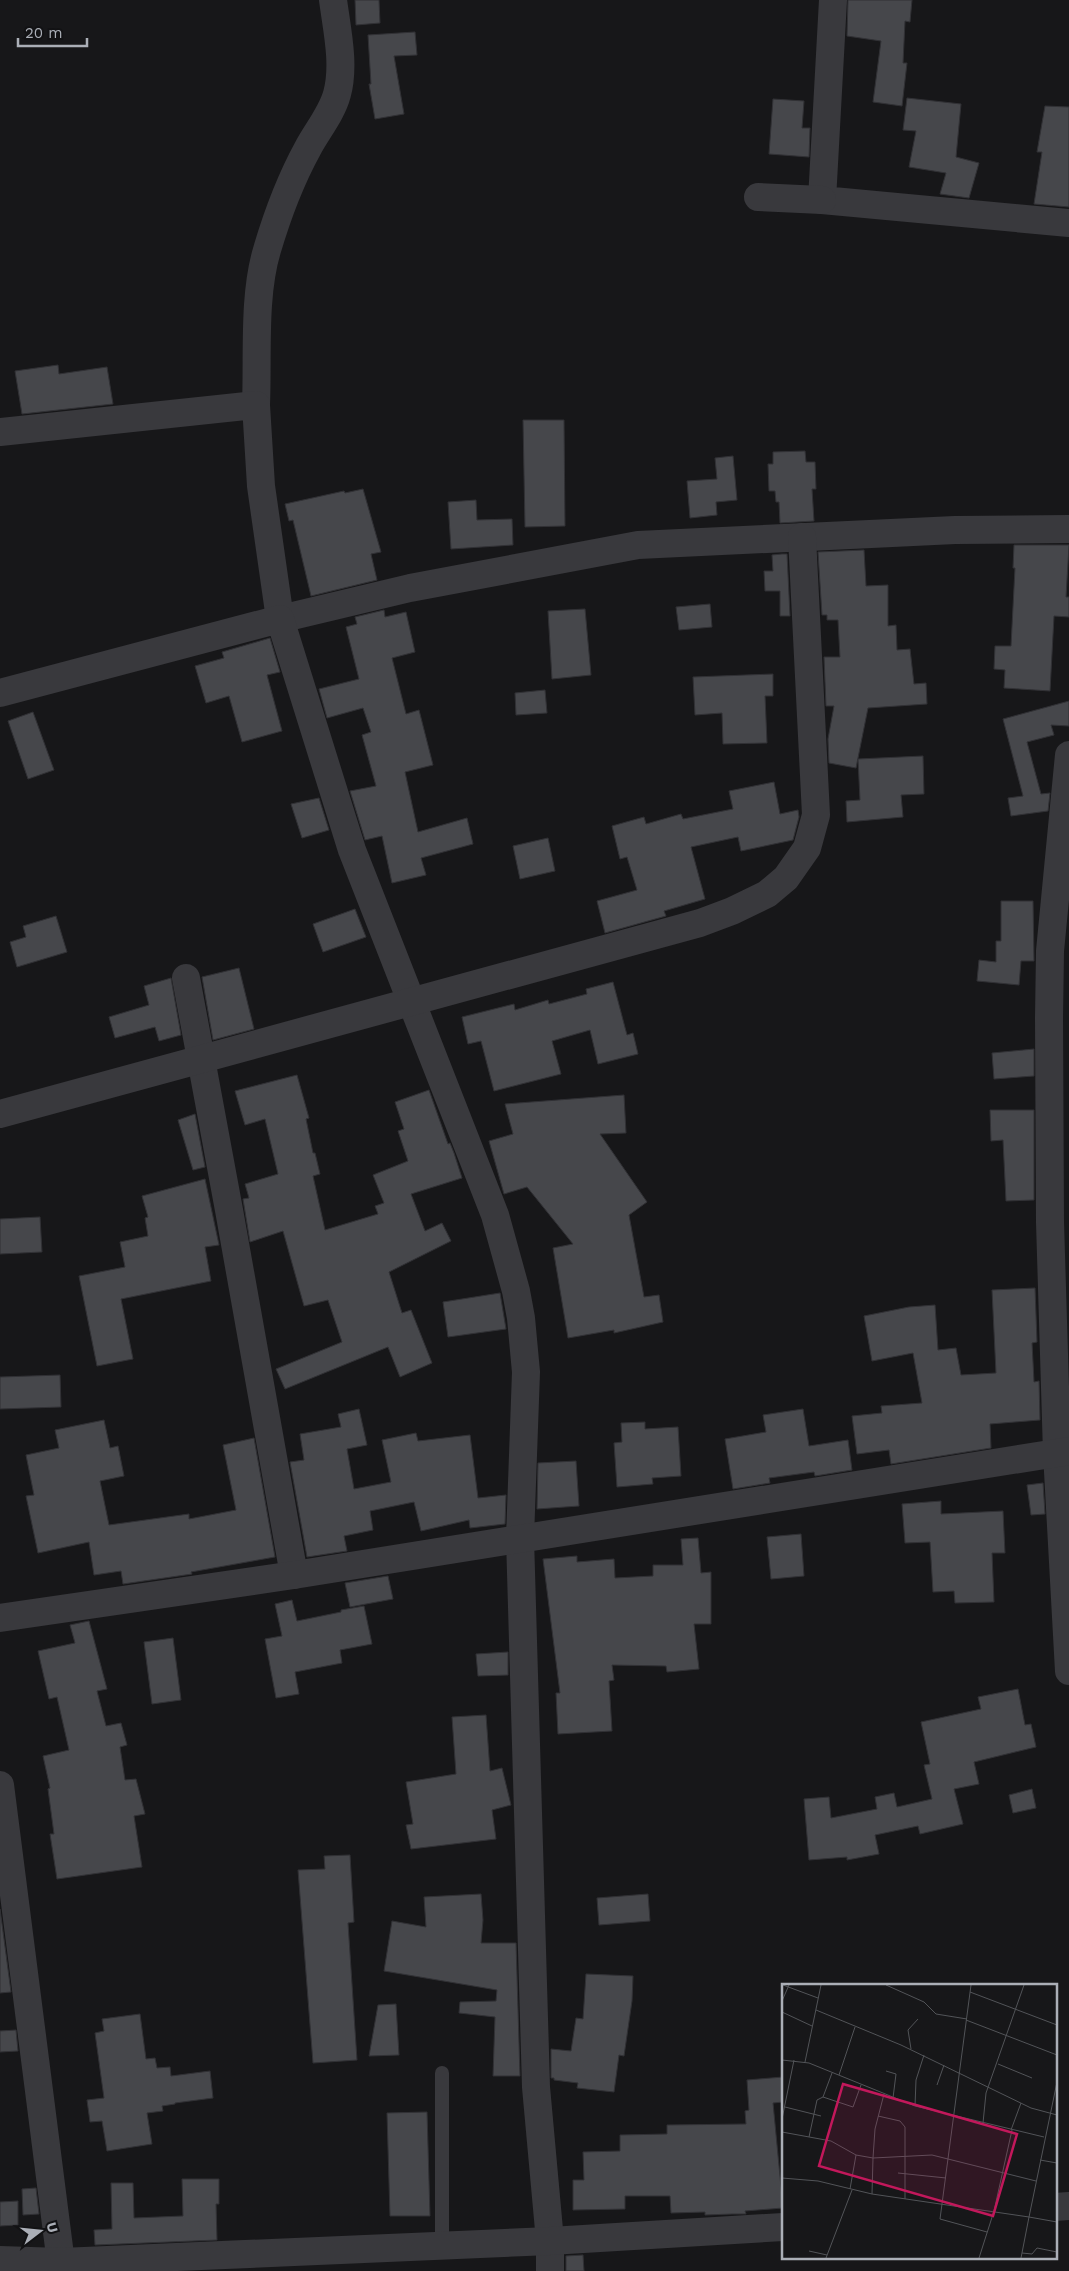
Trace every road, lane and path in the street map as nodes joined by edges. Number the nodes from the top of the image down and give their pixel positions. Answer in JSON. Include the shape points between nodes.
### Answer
{"nodes":[{"id":1,"x":333,"y":0,"type":"edge"},
{"id":2,"x":833,"y":0,"type":"edge"},
{"id":3,"x":758,"y":197,"type":"dead end"},
{"id":4,"x":822,"y":200,"type":"junction"},
{"id":5,"x":1069,"y":223,"type":"edge"},
{"id":6,"x":256,"y":405,"type":"junction"},
{"id":7,"x":0,"y":432,"type":"edge"},
{"id":8,"x":1069,"y":529,"type":"edge"},
{"id":9,"x":802,"y":537,"type":"junction"},
{"id":10,"x":280,"y":619,"type":"junction"},
{"id":11,"x":0,"y":693,"type":"edge"},
{"id":12,"x":1069,"y":755,"type":"edge"},
{"id":13,"x":1059,"y":949,"type":"edge"},
{"id":14,"x":186,"y":978,"type":"dead end"},
{"id":15,"x":411,"y":1002,"type":"junction"},
{"id":16,"x":201,"y":1058,"type":"junction"},
{"id":17,"x":0,"y":1114,"type":"edge"},
{"id":18,"x":1063,"y":1452,"type":"edge"},
{"id":19,"x":520,"y":1538,"type":"junction"},
{"id":20,"x":294,"y":1575,"type":"junction"},
{"id":21,"x":0,"y":1618,"type":"edge"},
{"id":22,"x":1069,"y":1671,"type":"edge"},
{"id":23,"x":0,"y":1785,"type":"edge"},
{"id":24,"x":442,"y":2073,"type":"dead end"},
{"id":25,"x":1069,"y":2206,"type":"edge"},
{"id":26,"x":1056,"y":2207,"type":"edge"},
{"id":27,"x":782,"y":2227,"type":"edge"},
{"id":28,"x":550,"y":2241,"type":"junction"},
{"id":29,"x":442,"y":2245,"type":"junction"},
{"id":30,"x":0,"y":2260,"type":"edge"},
{"id":31,"x":62,"y":2267,"type":"edge"},
{"id":32,"x":550,"y":2271,"type":"edge"}],
"edges":[{"from":1,"to":6,"type":"street","via":[[340,62],[339,84],[277,219],[266,252],[259,303]]},
{"from":2,"to":4,"type":"street"},
{"from":3,"to":4,"type":"street"},
{"from":4,"to":5,"type":"street"},
{"from":6,"to":7,"type":"street"},
{"from":6,"to":10,"type":"street","via":[[261,486]]},
{"from":8,"to":9,"type":"street"},
{"from":9,"to":10,"type":"street","via":[[638,544],[410,588]]},
{"from":9,"to":15,"type":"street","via":[[816,815],[807,848],[786,878],[767,894],[732,912],[700,923]]},
{"from":10,"to":11,"type":"street"},
{"from":10,"to":15,"type":"street","via":[[352,850]]},
{"from":12,"to":13,"type":"street"},
{"from":13,"to":18,"type":"street","via":[[1050,1222]]},
{"from":14,"to":16,"type":"street"},
{"from":15,"to":16,"type":"street"},
{"from":15,"to":19,"type":"street","via":[[491,1207],[516,1291],[526,1372]]},
{"from":16,"to":17,"type":"street"},
{"from":16,"to":20,"type":"street"},
{"from":18,"to":19,"type":"street"},
{"from":18,"to":22,"type":"street"},
{"from":19,"to":20,"type":"street"},
{"from":19,"to":28,"type":"street","via":[[536,2087]]},
{"from":20,"to":21,"type":"street"},
{"from":23,"to":31,"type":"street"},
{"from":24,"to":29,"type":"lane"},
{"from":25,"to":26,"type":"street"},
{"from":27,"to":28,"type":"street"},
{"from":28,"to":29,"type":"street"},
{"from":28,"to":32,"type":"street"},
{"from":29,"to":31,"type":"street"},
{"from":30,"to":31,"type":"street"}]}
